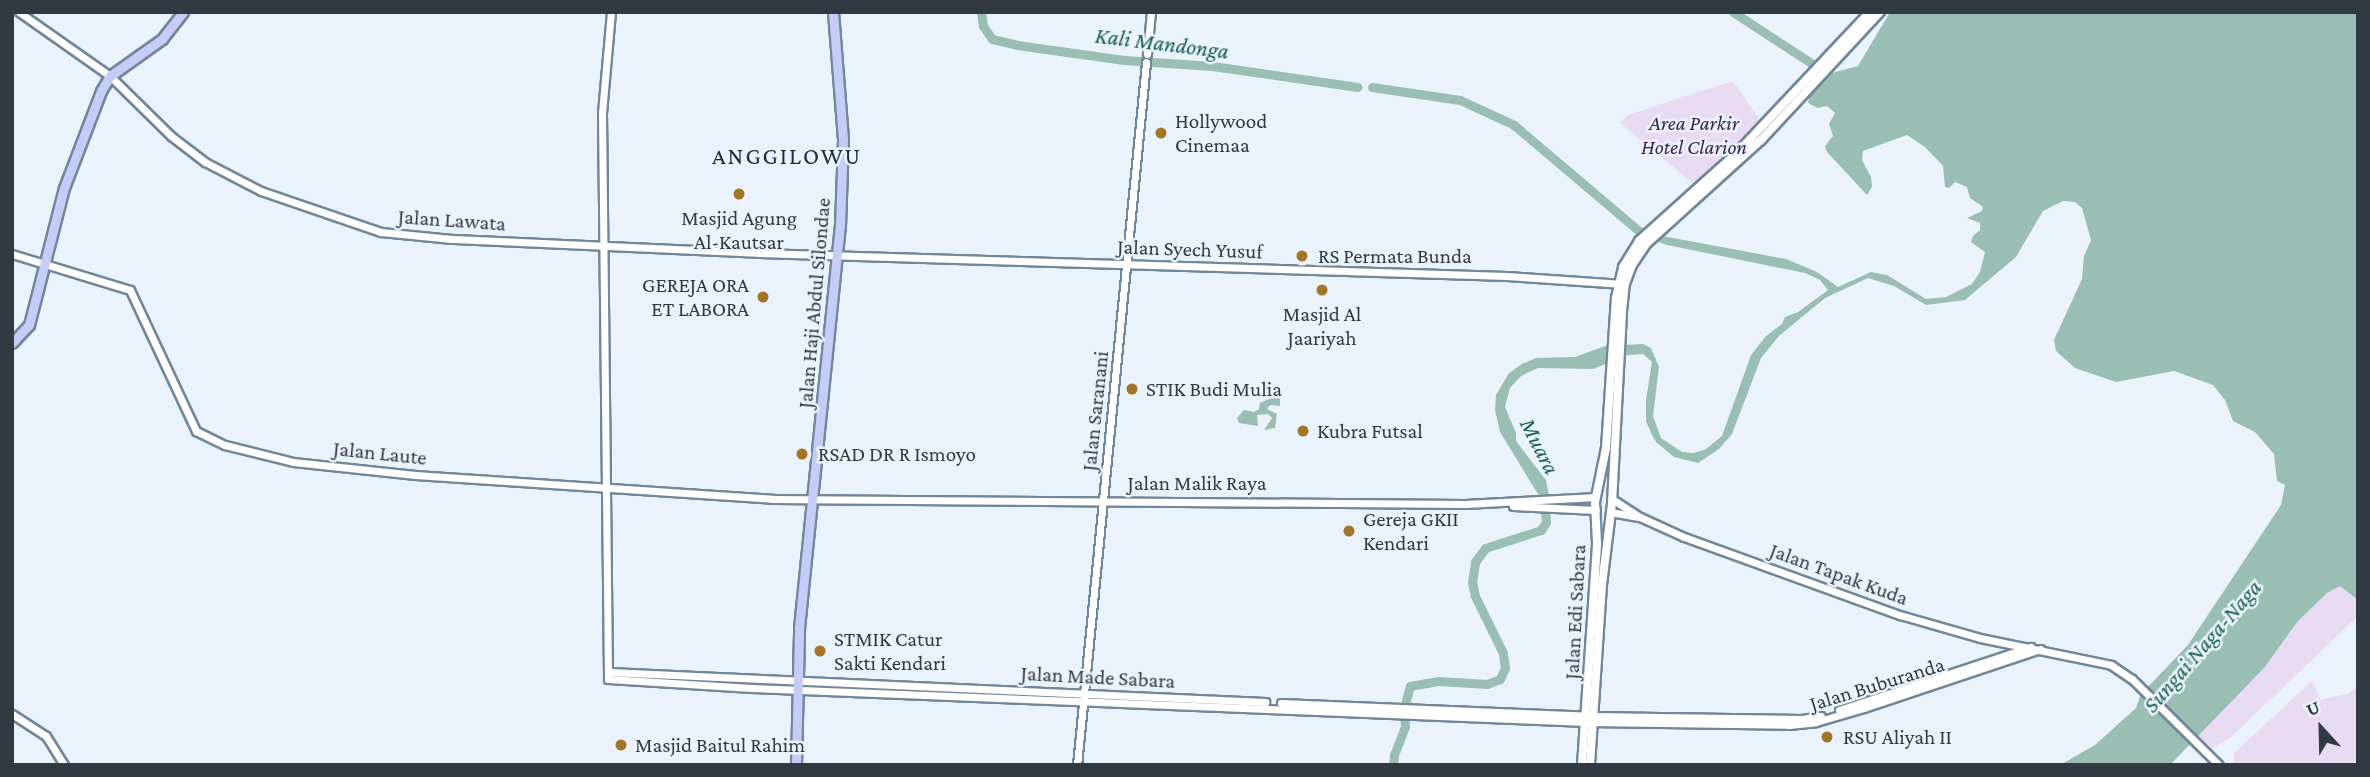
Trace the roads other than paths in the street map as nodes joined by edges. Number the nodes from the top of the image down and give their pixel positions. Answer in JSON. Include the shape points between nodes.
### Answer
{"nodes":[{"id":1,"x":19,"y":12,"type":"edge"},
{"id":2,"x":183,"y":12,"type":"edge"},
{"id":3,"x":611,"y":12,"type":"edge"},
{"id":4,"x":833,"y":12,"type":"edge"},
{"id":5,"x":1151,"y":12,"type":"edge"},
{"id":6,"x":1870,"y":12,"type":"edge"},
{"id":7,"x":1880,"y":12,"type":"edge"},
{"id":8,"x":1828,"y":63,"type":"junction"},
{"id":9,"x":110,"y":76,"type":"junction"},
{"id":10,"x":603,"y":246,"type":"junction"},
{"id":11,"x":12,"y":254,"type":"edge"},
{"id":12,"x":838,"y":255,"type":"junction"},
{"id":13,"x":43,"y":262,"type":"junction"},
{"id":14,"x":1128,"y":265,"type":"junction"},
{"id":15,"x":1622,"y":284,"type":"junction"},
{"id":16,"x":12,"y":343,"type":"edge"},
{"id":17,"x":1615,"y":370,"type":"junction"},
{"id":18,"x":607,"y":488,"type":"junction"},
{"id":19,"x":1596,"y":497,"type":"junction"},
{"id":20,"x":812,"y":499,"type":"junction"},
{"id":21,"x":1612,"y":499,"type":"junction"},
{"id":22,"x":1103,"y":500,"type":"junction"},
{"id":23,"x":1554,"y":503,"type":"junction"},
{"id":24,"x":1596,"y":514,"type":"junction"},
{"id":25,"x":1610,"y":515,"type":"junction"},
{"id":26,"x":1640,"y":517,"type":"junction"},
{"id":27,"x":2036,"y":648,"type":"junction"},
{"id":28,"x":798,"y":686,"type":"junction"},
{"id":29,"x":1082,"y":697,"type":"junction"},
{"id":30,"x":1232,"y":704,"type":"junction"},
{"id":31,"x":1418,"y":711,"type":"junction"},
{"id":32,"x":12,"y":714,"type":"edge"},
{"id":33,"x":1590,"y":719,"type":"junction"},
{"id":34,"x":64,"y":765,"type":"edge"},
{"id":35,"x":796,"y":765,"type":"edge"},
{"id":36,"x":1077,"y":765,"type":"edge"},
{"id":37,"x":1582,"y":765,"type":"edge"},
{"id":38,"x":1590,"y":765,"type":"edge"},
{"id":39,"x":2219,"y":765,"type":"edge"}],
"edges":[{"from":1,"to":9,"type":"street","name":"Jalan Lawata"},
{"from":2,"to":9,"type":"highway","via":[[151,49]]},
{"from":3,"to":10,"type":"street","via":[[602,113]]},
{"from":4,"to":12,"type":"highway","name":"Jalan Haji Abdul Silondae","via":[[844,147]]},
{"from":5,"to":14,"type":"street","name":"Jalan Saranani"},
{"from":6,"to":8,"type":"main road"},
{"from":7,"to":8,"type":"main road"},
{"from":8,"to":15,"type":"main road","via":[[1626,260]]},
{"from":9,"to":10,"type":"street","name":"Jalan Lawata","via":[[197,156],[261,191],[317,212],[394,233]]},
{"from":9,"to":13,"type":"highway","via":[[78,144]]},
{"from":10,"to":12,"type":"street","name":"Jalan Lawata"},
{"from":10,"to":18,"type":"street"},
{"from":11,"to":13,"type":"street","name":"Jalan Laute"},
{"from":12,"to":14,"type":"street","name":"Jalan Syech Yusuf"},
{"from":12,"to":20,"type":"highway","name":"Jalan Haji Abdul Silondae"},
{"from":13,"to":16,"type":"highway","via":[[29,324]]},
{"from":13,"to":18,"type":"street","name":"Jalan Laute","via":[[131,290],[192,425],[214,441],[302,463]]},
{"from":14,"to":15,"type":"street","name":"Jalan Syech Yusuf"},
{"from":14,"to":22,"type":"street","name":"Jalan Saranani"},
{"from":15,"to":17,"type":"main road"},
{"from":17,"to":19,"type":"main road","name":"Jalan Edi Sabara"},
{"from":17,"to":21,"type":"main road","name":"Jalan Edi Sabara"},
{"from":18,"to":20,"type":"street","name":"Jalan Laute"},
{"from":18,"to":28,"type":"street","name":"Jalan Made Sabara","via":[[609,676]]},
{"from":19,"to":21,"type":"main road"},
{"from":19,"to":23,"type":"street"},
{"from":19,"to":24,"type":"main road","name":"Jalan Edi Sabara"},
{"from":20,"to":22,"type":"street","name":"Jalan Malik Raya"},
{"from":20,"to":28,"type":"highway","name":"Jalan Haji Abdul Silondae"},
{"from":21,"to":25,"type":"main road","name":"Jalan Edi Sabara"},
{"from":21,"to":26,"type":"street","name":"Jalan Tapak Kuda"},
{"from":22,"to":23,"type":"street","name":"Jalan Malik Raya"},
{"from":22,"to":29,"type":"street","name":"Jalan Saranani"},
{"from":23,"to":24,"type":"street"},
{"from":24,"to":25,"type":"main road"},
{"from":24,"to":33,"type":"main road","name":"Jalan Edi Sabara"},
{"from":25,"to":26,"type":"street","name":"Jalan Tapak Kuda"},
{"from":25,"to":33,"type":"main road","name":"Jalan Edi Sabara"},
{"from":26,"to":27,"type":"street","name":"Jalan Tapak Kuda","via":[[1909,618]]},
{"from":27,"to":33,"type":"street","name":"Jalan Buburanda","via":[[1816,722],[1771,725]]},
{"from":27,"to":39,"type":"street","name":"Jalan Buburanda","via":[[2118,668]]},
{"from":28,"to":29,"type":"street","name":"Jalan Made Sabara"},
{"from":28,"to":35,"type":"highway","name":"Jalan Haji Abdul Silondae"},
{"from":29,"to":30,"type":"street","name":"Jalan Made Sabara"},
{"from":29,"to":36,"type":"street","name":"Jalan Saranani"},
{"from":30,"to":31,"type":"street","name":"Jalan Made Sabara"},
{"from":30,"to":31,"type":"street","name":"Jalan Made Sabara"},
{"from":31,"to":33,"type":"street","name":"Jalan Made Sabara"},
{"from":32,"to":34,"type":"street","via":[[46,736]]},
{"from":33,"to":37,"type":"main road"},
{"from":33,"to":38,"type":"main road"}]}
